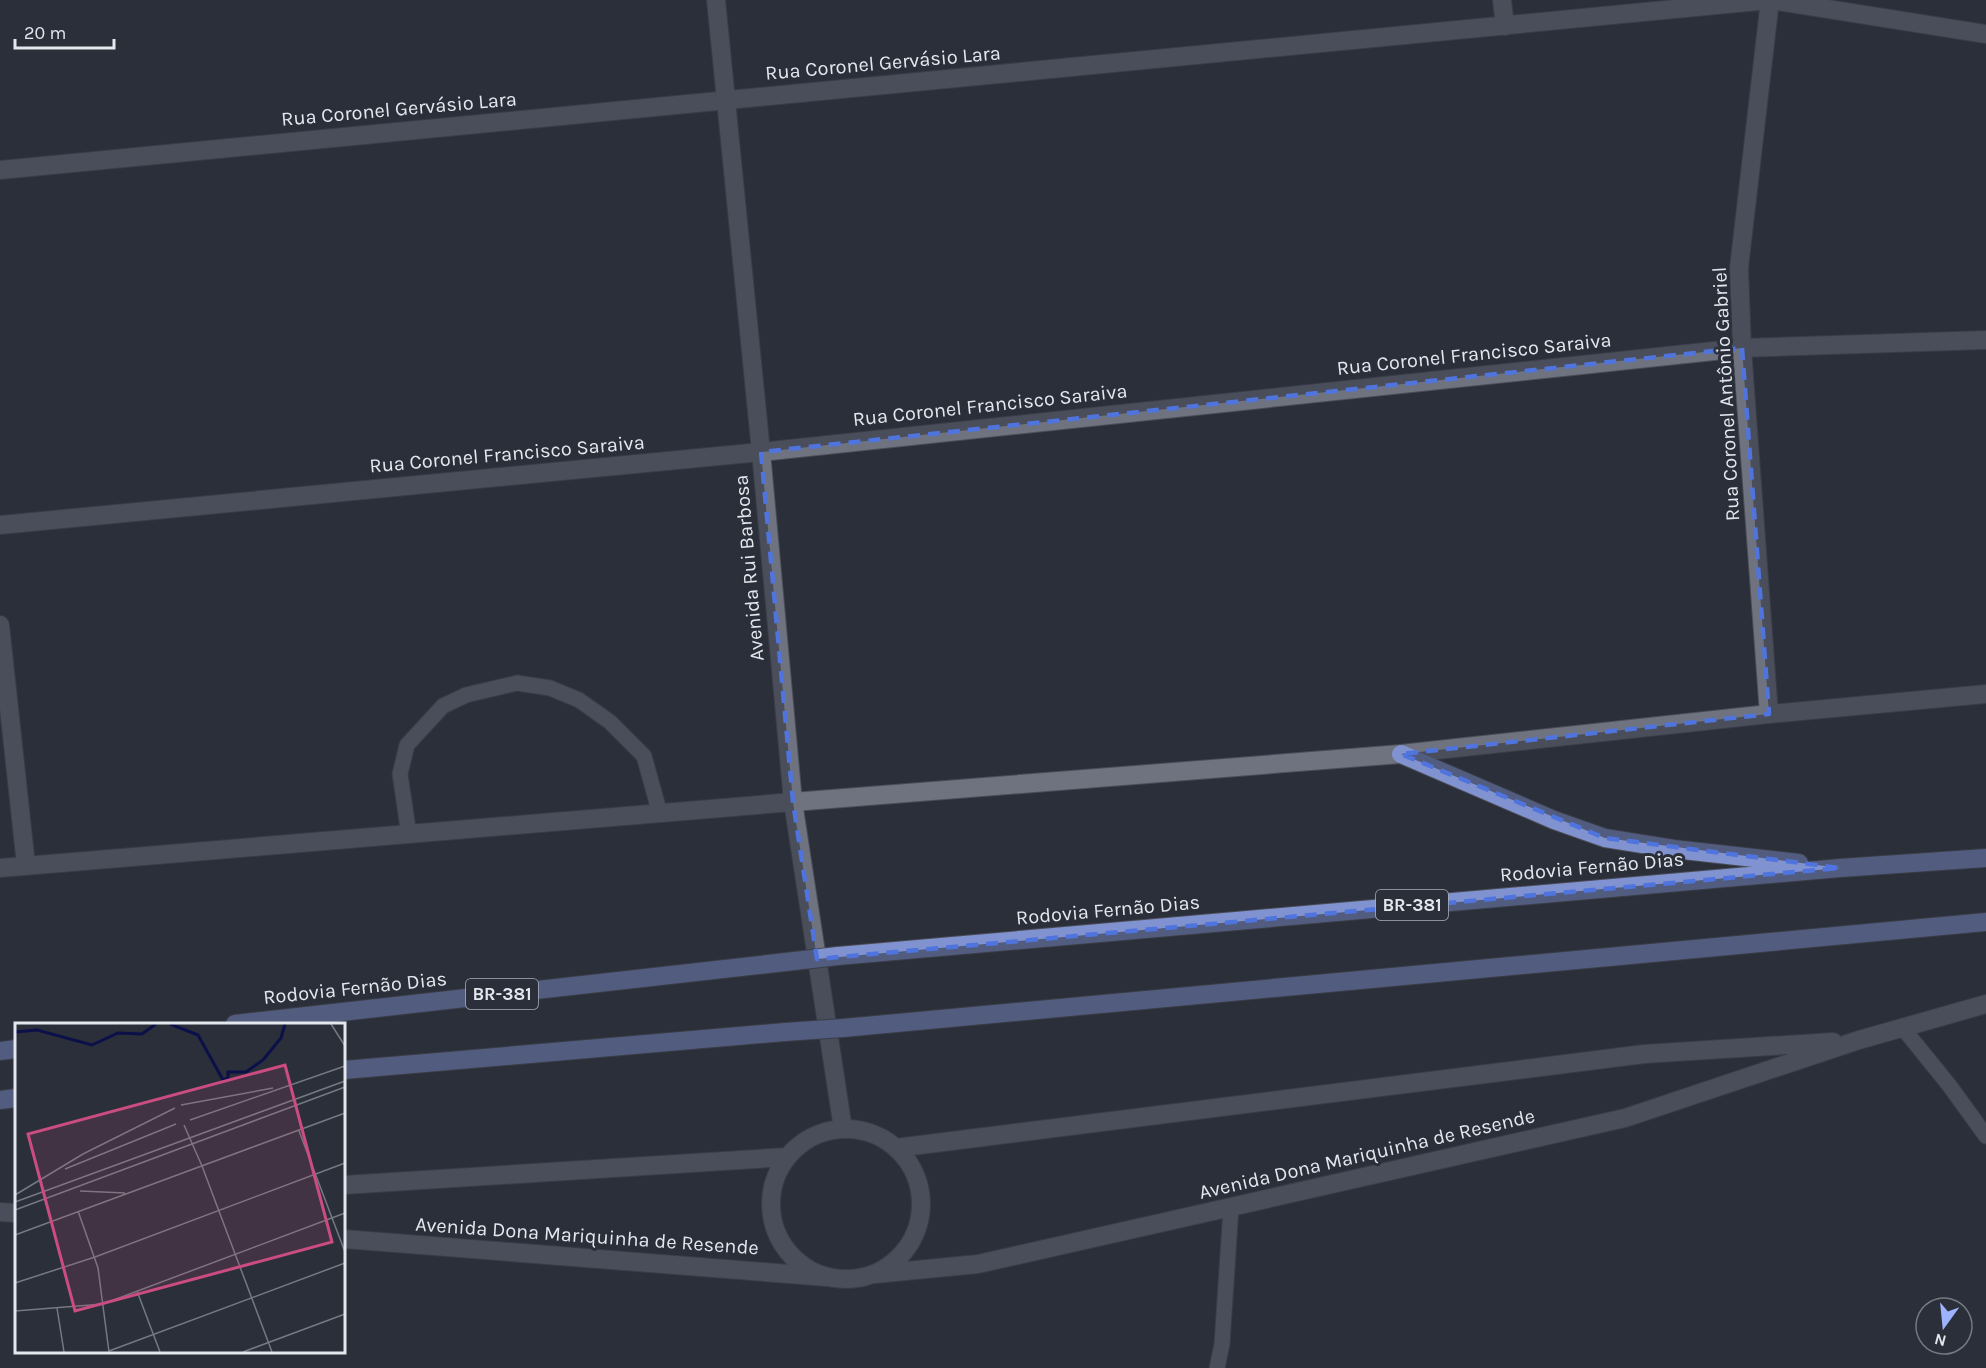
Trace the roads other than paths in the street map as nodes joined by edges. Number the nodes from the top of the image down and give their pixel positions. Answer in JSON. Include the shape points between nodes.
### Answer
{"nodes":[{"id":1,"x":716,"y":0,"type":"edge"},
{"id":2,"x":1502,"y":0,"type":"edge"},
{"id":3,"x":1770,"y":0,"type":"edge"},
{"id":4,"x":1505,"y":26,"type":"junction"},
{"id":5,"x":1986,"y":34,"type":"edge"},
{"id":6,"x":726,"y":100,"type":"junction"},
{"id":7,"x":0,"y":170,"type":"edge"},
{"id":8,"x":1986,"y":340,"type":"edge"},
{"id":9,"x":1742,"y":348,"type":"junction"},
{"id":10,"x":761,"y":452,"type":"junction"},
{"id":11,"x":0,"y":525,"type":"edge"},
{"id":12,"x":0,"y":625,"type":"edge"},
{"id":13,"x":1986,"y":694,"type":"edge"},
{"id":14,"x":1769,"y":714,"type":"junction"},
{"id":15,"x":1401,"y":754,"type":"junction"},
{"id":16,"x":794,"y":802,"type":"junction"},
{"id":17,"x":660,"y":814,"type":"junction"},
{"id":18,"x":409,"y":835,"type":"junction"},
{"id":19,"x":1986,"y":858,"type":"edge"},
{"id":20,"x":26,"y":866,"type":"junction"},
{"id":21,"x":0,"y":868,"type":"edge"},
{"id":22,"x":1840,"y":868,"type":"junction"},
{"id":23,"x":1986,"y":922,"type":"edge"},
{"id":24,"x":1986,"y":1004,"type":"edge"},
{"id":25,"x":244,"y":1023,"type":"edge"},
{"id":26,"x":1902,"y":1027,"type":"junction"},
{"id":27,"x":1859,"y":1040,"type":"junction"},
{"id":28,"x":15,"y":1049,"type":"edge"},
{"id":29,"x":0,"y":1051,"type":"edge"},
{"id":30,"x":345,"y":1070,"type":"edge"},
{"id":31,"x":15,"y":1098,"type":"edge"},
{"id":32,"x":0,"y":1100,"type":"edge"},
{"id":33,"x":843,"y":1129,"type":"junction"},
{"id":34,"x":1986,"y":1136,"type":"edge"},
{"id":35,"x":896,"y":1148,"type":"junction"},
{"id":36,"x":787,"y":1157,"type":"junction"},
{"id":37,"x":345,"y":1185,"type":"edge"},
{"id":38,"x":15,"y":1206,"type":"edge"},
{"id":39,"x":0,"y":1207,"type":"edge"},
{"id":40,"x":1231,"y":1208,"type":"junction"},
{"id":41,"x":0,"y":1212,"type":"edge"},
{"id":42,"x":15,"y":1213,"type":"edge"},
{"id":43,"x":345,"y":1239,"type":"edge"},
{"id":44,"x":876,"y":1274,"type":"junction"},
{"id":45,"x":827,"y":1277,"type":"junction"},
{"id":46,"x":1217,"y":1368,"type":"edge"}],
"edges":[{"from":1,"to":6,"type":"main road","name":"Avenida Rui Barbosa"},
{"from":2,"to":4,"type":"main road"},
{"from":3,"to":4,"type":"main road","name":"Rua Coronel Gervásio Lara"},
{"from":3,"to":5,"type":"main road","name":"Rua Coronel Gervásio Lara"},
{"from":3,"to":9,"type":"main road","name":"Rua Coronel Antônio Gabriel","via":[[1739,268]]},
{"from":4,"to":6,"type":"main road","name":"Rua Coronel Gervásio Lara"},
{"from":6,"to":7,"type":"main road","name":"Rua Coronel Gervásio Lara"},
{"from":6,"to":10,"type":"main road","name":"Avenida Rui Barbosa"},
{"from":8,"to":9,"type":"main road","name":"Rua Coronel Francisco Saraiva"},
{"from":9,"to":10,"type":"main road","name":"Rua Coronel Francisco Saraiva"},
{"from":9,"to":14,"type":"main road","name":"Rua Coronel Antônio Gabriel"},
{"from":10,"to":11,"type":"main road","name":"Rua Coronel Francisco Saraiva"},
{"from":10,"to":16,"type":"main road","name":"Avenida Rui Barbosa"},
{"from":12,"to":20,"type":"main road"},
{"from":13,"to":14,"type":"main road"},
{"from":14,"to":15,"type":"main road"},
{"from":15,"to":16,"type":"main road"},
{"from":15,"to":22,"type":"highway","via":[[1605,838]]},
{"from":16,"to":17,"type":"main road"},
{"from":16,"to":33,"type":"main road","name":"Avenida Rui Barbosa"},
{"from":17,"to":18,"type":"main road"},
{"from":17,"to":18,"type":"lane","via":[[644,756],[610,722],[579,700],[550,688],[517,683],[465,695],[443,706],[407,745],[400,774]]},
{"from":18,"to":20,"type":"main road"},
{"from":19,"to":22,"type":"highway","name":"Rodovia Fernão Dias","number":"BR-381"},
{"from":20,"to":21,"type":"main road"},
{"from":22,"to":25,"type":"highway","name":"Rodovia Fernão Dias","number":"BR-381","bridge":true,"via":[[838,956]]},
{"from":23,"to":30,"type":"highway","bridge":true},
{"from":24,"to":26,"type":"main road","name":"Avenida Dona Mariquinha de Resende"},
{"from":26,"to":27,"type":"main road","name":"Avenida Dona Mariquinha de Resende"},
{"from":26,"to":34,"type":"lane"},
{"from":27,"to":35,"type":"main road","name":"Avenida Dona Mariquinha de Resende","via":[[1644,1054]]},
{"from":27,"to":40,"type":"main road","name":"Avenida Dona Mariquinha de Resende","via":[[1625,1119]]},
{"from":28,"to":29,"type":"highway"},
{"from":31,"to":32,"type":"highway"},
{"from":33,"to":35,"type":"main road","via":[[862,1131]]},
{"from":33,"to":36,"type":"main road","via":[[802,1142]]},
{"from":35,"to":44,"type":"main road","via":[[912,1168],[920,1191],[920,1217],[912,1240],[897,1260]]},
{"from":36,"to":37,"type":"main road"},
{"from":36,"to":45,"type":"main road","via":[[775,1178],[770,1203],[774,1228],[786,1250],[804,1267]]},
{"from":38,"to":39,"type":"main road"},
{"from":40,"to":44,"type":"main road","name":"Avenida Dona Mariquinha de Resende","via":[[978,1264]]},
{"from":40,"to":46,"type":"lane"},
{"from":41,"to":42,"type":"main road"},
{"from":43,"to":45,"type":"main road","name":"Avenida Dona Mariquinha de Resende"},
{"from":44,"to":45,"type":"main road","via":[[851,1280]]}]}
